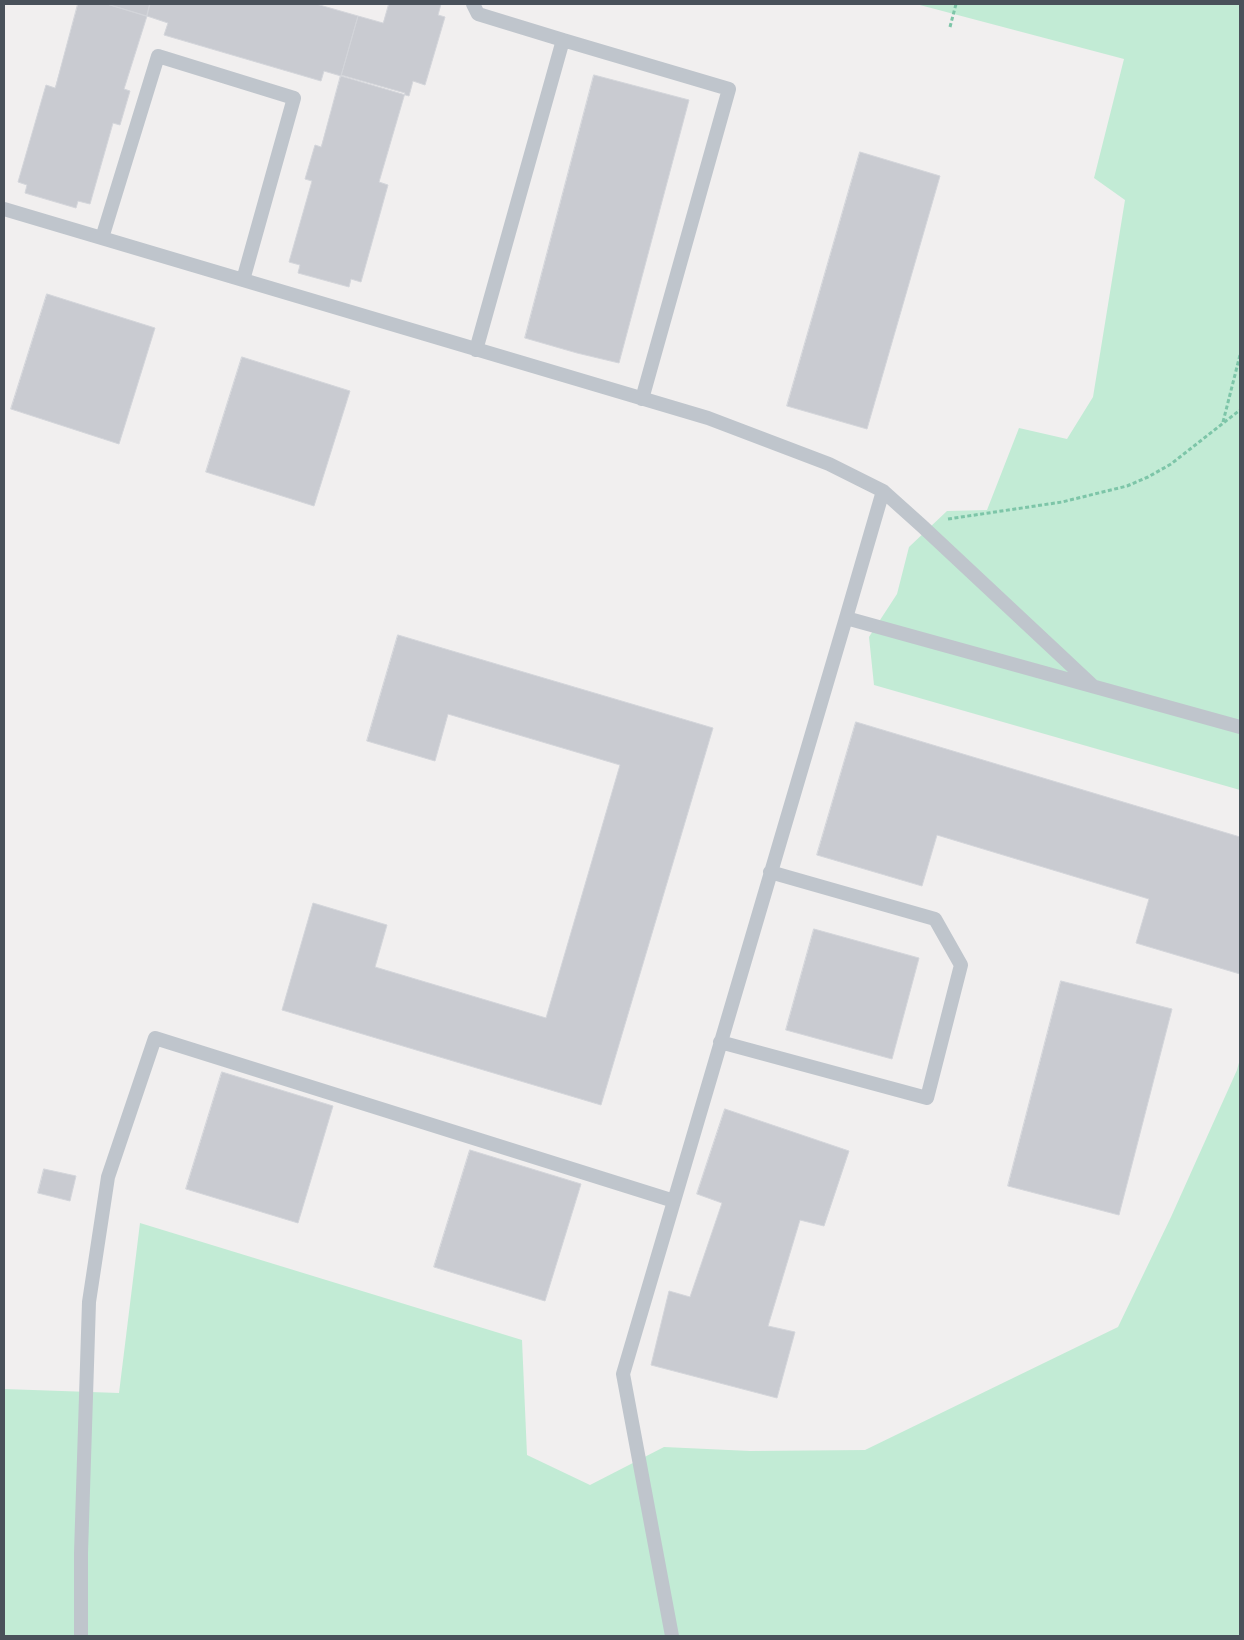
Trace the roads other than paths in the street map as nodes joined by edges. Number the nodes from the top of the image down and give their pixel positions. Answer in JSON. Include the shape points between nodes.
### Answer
{"nodes":[{"id":1,"x":473,"y":4,"type":"edge"},
{"id":2,"x":563,"y":40,"type":"junction"},
{"id":3,"x":4,"y":209,"type":"edge"},
{"id":4,"x":102,"y":238,"type":"junction"},
{"id":5,"x":243,"y":280,"type":"junction"},
{"id":6,"x":476,"y":350,"type":"junction"},
{"id":7,"x":642,"y":399,"type":"junction"},
{"id":8,"x":883,"y":491,"type":"junction"},
{"id":9,"x":846,"y":618,"type":"junction"},
{"id":10,"x":1093,"y":686,"type":"junction"},
{"id":11,"x":1240,"y":727,"type":"edge"},
{"id":12,"x":770,"y":872,"type":"junction"},
{"id":13,"x":720,"y":1042,"type":"junction"},
{"id":14,"x":674,"y":1201,"type":"junction"},
{"id":15,"x":81,"y":1636,"type":"edge"},
{"id":16,"x":672,"y":1636,"type":"edge"}],
"edges":[{"from":1,"to":2,"type":"lane","via":[[478,14]]},
{"from":2,"to":6,"type":"lane"},
{"from":2,"to":7,"type":"lane","via":[[729,89]]},
{"from":3,"to":4,"type":"lane"},
{"from":4,"to":5,"type":"lane"},
{"from":4,"to":5,"type":"lane","via":[[158,56],[294,98]]},
{"from":5,"to":6,"type":"lane"},
{"from":6,"to":7,"type":"lane"},
{"from":7,"to":8,"type":"lane","via":[[772,441]]},
{"from":8,"to":9,"type":"lane"},
{"from":8,"to":10,"type":"lane"},
{"from":9,"to":10,"type":"lane"},
{"from":9,"to":12,"type":"lane"},
{"from":10,"to":11,"type":"lane"},
{"from":12,"to":13,"type":"lane"},
{"from":12,"to":13,"type":"lane","via":[[935,919],[961,965],[927,1098]]},
{"from":13,"to":14,"type":"lane"},
{"from":14,"to":15,"type":"lane","via":[[155,1038],[108,1177],[89,1302]]},
{"from":14,"to":16,"type":"lane","via":[[623,1374]]}]}
